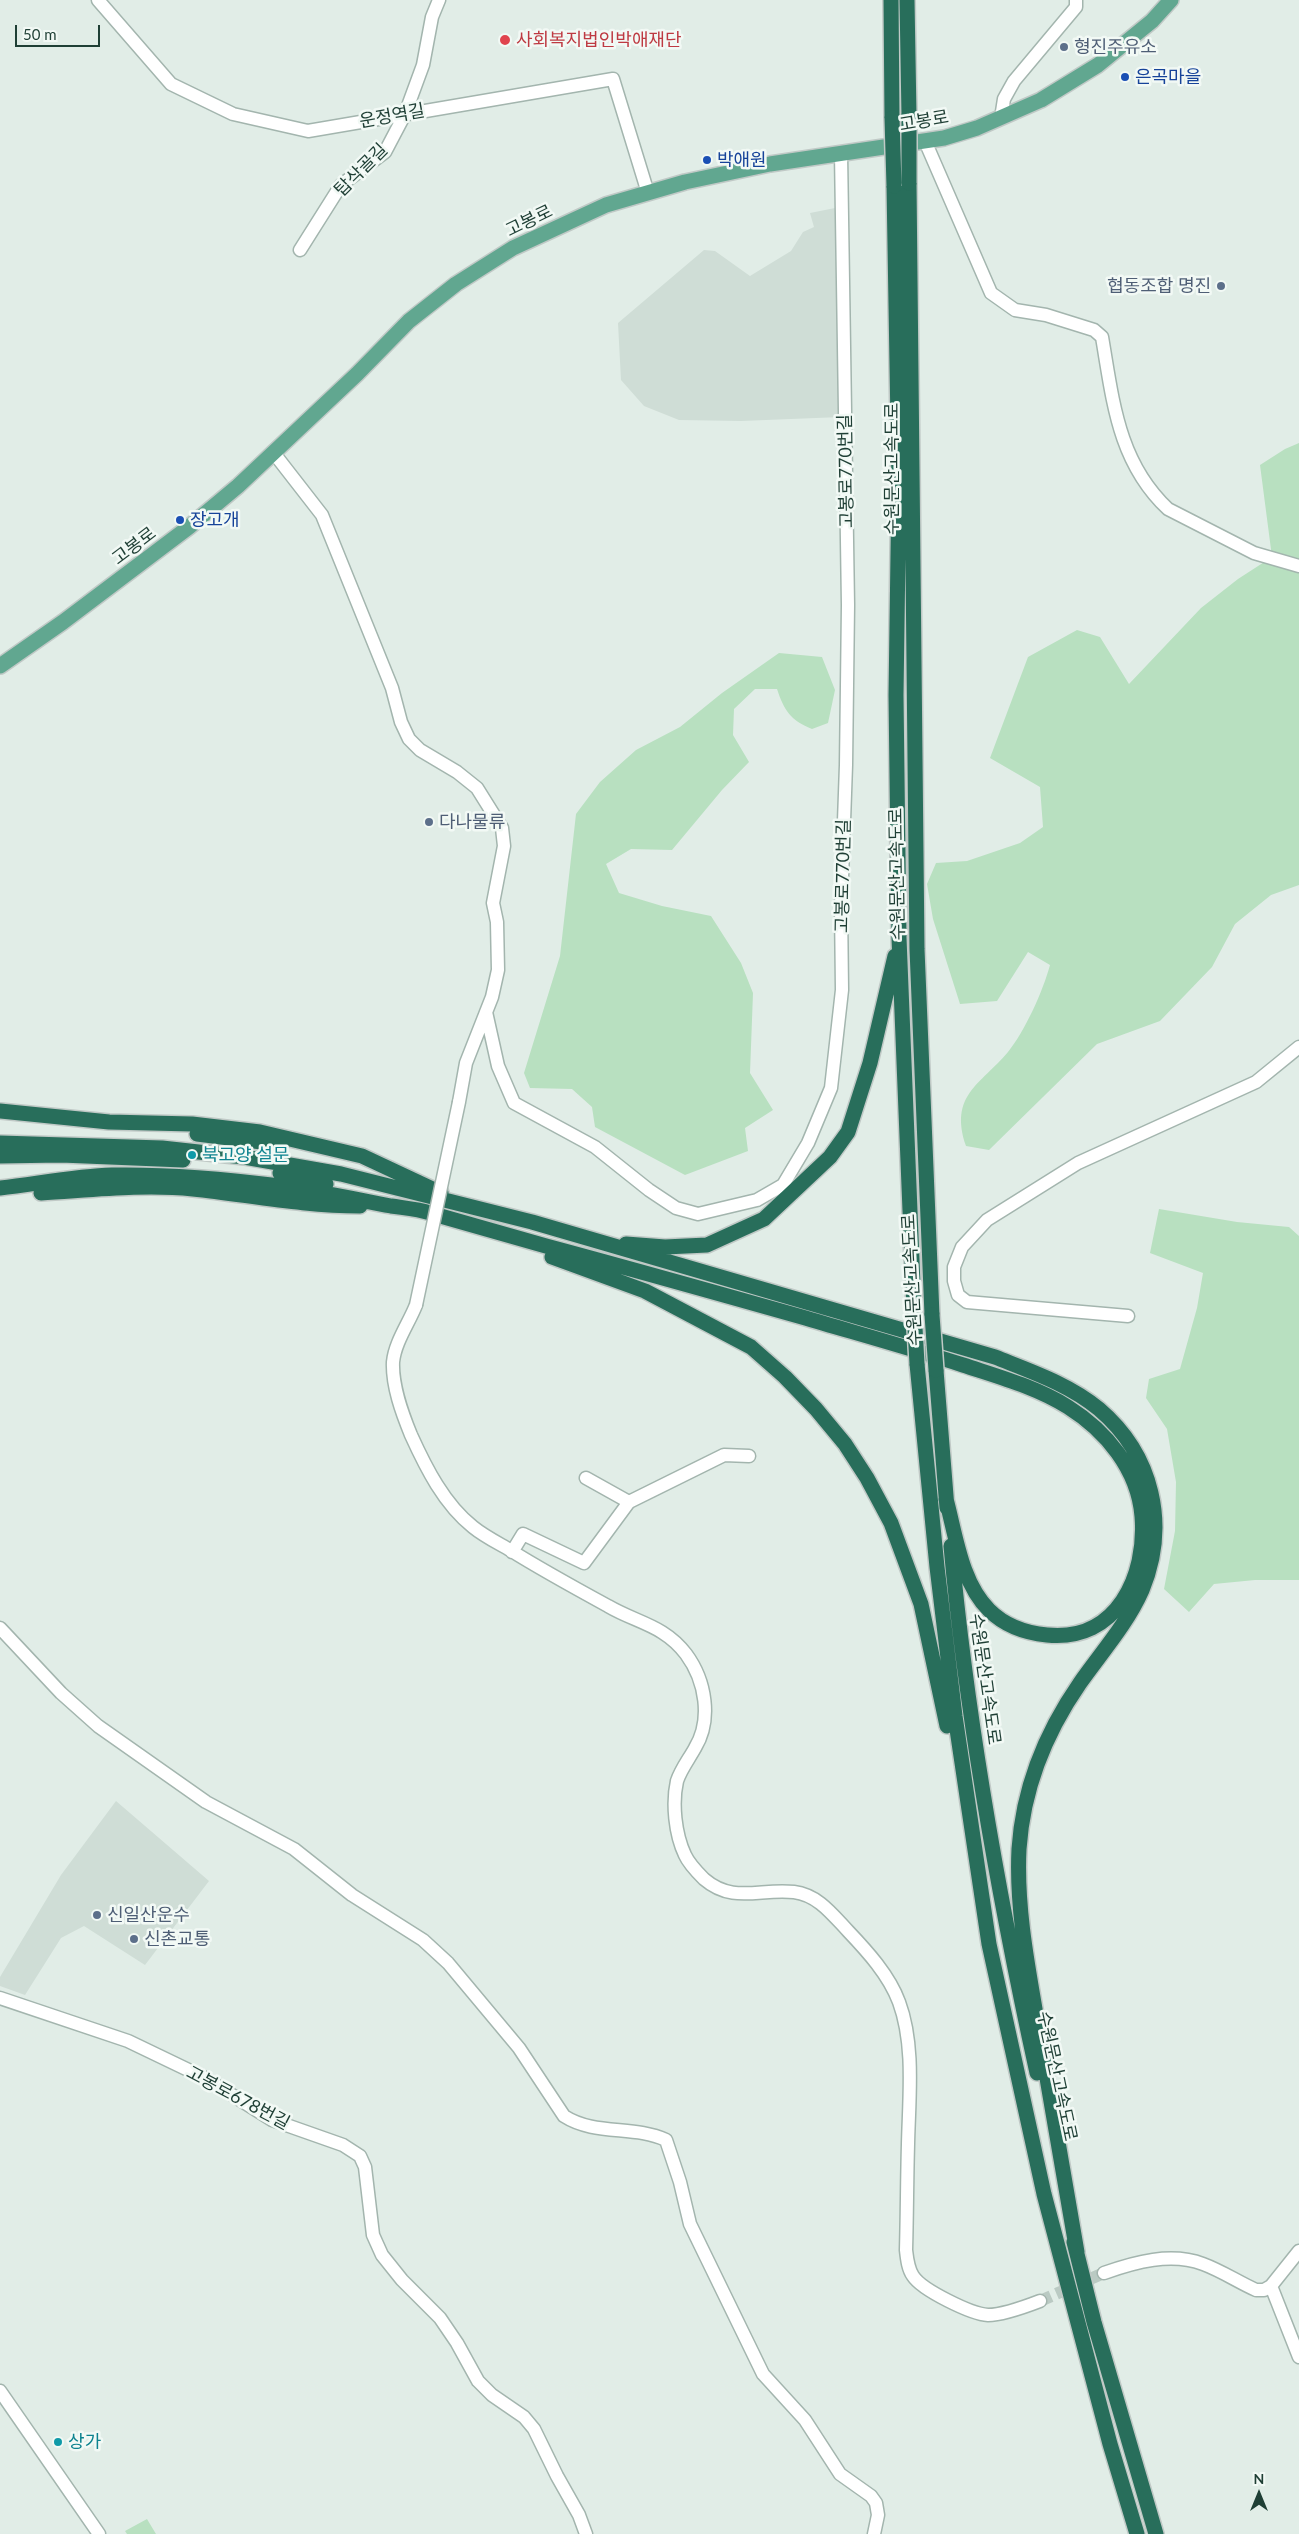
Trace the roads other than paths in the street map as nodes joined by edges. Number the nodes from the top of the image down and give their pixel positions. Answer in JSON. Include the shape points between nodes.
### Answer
{"nodes":[{"id":1,"x":98,"y":0,"type":"edge"},
{"id":2,"x":439,"y":0,"type":"edge"},
{"id":3,"x":891,"y":0,"type":"edge"},
{"id":4,"x":907,"y":0,"type":"edge"},
{"id":5,"x":1088,"y":0,"type":"edge"},
{"id":6,"x":1170,"y":0,"type":"edge"},
{"id":7,"x":1076,"y":3,"type":"edge"},
{"id":8,"x":405,"y":114,"type":"junction"},
{"id":9,"x":1001,"y":118,"type":"junction"},
{"id":10,"x":925,"y":141,"type":"junction"},
{"id":11,"x":841,"y":153,"type":"junction"},
{"id":12,"x":648,"y":193,"type":"junction"},
{"id":13,"x":300,"y":250,"type":"dead end"},
{"id":14,"x":273,"y":452,"type":"junction"},
{"id":15,"x":1299,"y":566,"type":"edge"},
{"id":16,"x":0,"y":666,"type":"edge"},
{"id":17,"x":899,"y":938,"type":"junction"},
{"id":18,"x":486,"y":1012,"type":"junction"},
{"id":19,"x":1299,"y":1047,"type":"edge"},
{"id":20,"x":0,"y":1111,"type":"edge"},
{"id":21,"x":0,"y":1142,"type":"edge"},
{"id":22,"x":0,"y":1156,"type":"edge"},
{"id":23,"x":0,"y":1161,"type":"edge"},
{"id":24,"x":0,"y":1188,"type":"edge"},
{"id":25,"x":342,"y":1195,"type":"junction"},
{"id":26,"x":0,"y":1196,"type":"edge"},
{"id":27,"x":388,"y":1205,"type":"junction"},
{"id":28,"x":470,"y":1207,"type":"junction"},
{"id":29,"x":452,"y":1220,"type":"junction"},
{"id":30,"x":532,"y":1222,"type":"junction"},
{"id":31,"x":1128,"y":1316,"type":"dead end"},
{"id":32,"x":749,"y":1456,"type":"dead end"},
{"id":33,"x":586,"y":1478,"type":"dead end"},
{"id":34,"x":946,"y":1499,"type":"junction"},
{"id":35,"x":628,"y":1502,"type":"junction"},
{"id":36,"x":512,"y":1552,"type":"junction"},
{"id":37,"x":0,"y":1628,"type":"edge"},
{"id":38,"x":978,"y":1879,"type":"junction"},
{"id":39,"x":0,"y":1998,"type":"edge"},
{"id":40,"x":1077,"y":2252,"type":"junction"},
{"id":41,"x":1299,"y":2252,"type":"edge"},
{"id":42,"x":1104,"y":2273,"type":"tunnel mouth"},
{"id":43,"x":1271,"y":2286,"type":"junction"},
{"id":44,"x":1040,"y":2301,"type":"tunnel mouth"},
{"id":45,"x":1299,"y":2357,"type":"edge"},
{"id":46,"x":0,"y":2391,"type":"edge"},
{"id":47,"x":1135,"y":2528,"type":"edge"},
{"id":48,"x":99,"y":2534,"type":"edge"},
{"id":49,"x":586,"y":2534,"type":"edge"},
{"id":50,"x":874,"y":2534,"type":"edge"},
{"id":51,"x":1156,"y":2534,"type":"edge"}],
"edges":[{"from":1,"to":8,"type":"street","name":"운정역길","via":[[171,84],[233,114],[308,131]]},
{"from":2,"to":8,"type":"street","name":"탑삭골길","via":[[432,17],[423,65]]},
{"from":3,"to":17,"type":"highway","name":"수원문산고속도로","bridge":true,"via":[[899,482],[896,695]]},
{"from":4,"to":34,"type":"highway","name":"수원문산고속도로","bridge":true,"via":[[917,949],[932,1315]]},
{"from":5,"to":7,"type":"street"},
{"from":6,"to":9,"type":"main road","name":"고봉로","via":[[1152,21],[1098,65],[1040,100]]},
{"from":7,"to":9,"type":"street","via":[[1014,81],[1004,99]]},
{"from":8,"to":12,"type":"street","name":"운정역길","via":[[613,79]]},
{"from":8,"to":13,"type":"street","name":"탑삭골길","via":[[385,152],[341,185]]},
{"from":9,"to":10,"type":"main road","name":"고봉로","via":[[977,128]]},
{"from":10,"to":11,"type":"main road","name":"고봉로"},
{"from":10,"to":15,"type":"street","via":[[991,293],[1015,310],[1046,315],[1094,330],[1102,336],[1115,419],[1144,482],[1157,499],[1168,509],[1254,553]]},
{"from":11,"to":12,"type":"main road","name":"고봉로","via":[[770,164]]},
{"from":11,"to":18,"type":"street","name":"고봉로770번길","via":[[848,605],[842,990],[830,1088],[808,1143],[783,1185],[757,1200],[698,1214],[676,1208],[595,1147],[514,1103],[498,1066]]},
{"from":12,"to":14,"type":"main road","name":"고봉로","via":[[606,205],[514,248],[456,284],[409,321]]},
{"from":14,"to":16,"type":"main road","name":"고봉로","via":[[238,486],[156,553]]},
{"from":14,"to":18,"type":"street","via":[[322,515],[392,688],[400,722],[409,739],[477,788],[502,828],[504,846],[494,903],[498,970]]},
{"from":17,"to":30,"type":"highway","via":[[870,1063],[848,1132],[830,1157],[764,1219],[708,1245],[665,1247],[618,1243]]},
{"from":17,"to":38,"type":"highway","name":"수원문산고속도로","bridge":true,"via":[[916,1364],[936,1567]]},
{"from":18,"to":36,"type":"street","bridge":true,"via":[[466,1063],[416,1304],[393,1362],[401,1409],[408,1427],[447,1500],[473,1528]]},
{"from":19,"to":31,"type":"street","via":[[1256,1082],[1078,1163],[987,1220],[962,1247],[954,1267],[958,1295],[967,1302]]},
{"from":20,"to":28,"type":"highway","via":[[260,1132],[362,1156]]},
{"from":21,"to":28,"type":"highway","via":[[162,1148],[244,1157],[341,1174]]},
{"from":22,"to":27,"type":"highway","via":[[80,1156],[225,1164],[343,1188]]},
{"from":23,"to":25,"type":"highway","via":[[192,1168],[285,1182]]},
{"from":24,"to":25,"type":"highway","via":[[109,1175],[192,1178]]},
{"from":25,"to":27,"type":"highway"},
{"from":26,"to":27,"type":"highway","via":[[125,1188],[192,1189],[339,1205]]},
{"from":27,"to":29,"type":"highway"},
{"from":28,"to":30,"type":"highway"},
{"from":29,"to":34,"type":"highway","via":[[897,1345],[1036,1390],[1092,1423],[1126,1465],[1142,1510],[1143,1535],[1134,1581],[1119,1606],[1092,1628],[1072,1635],[1053,1636],[1019,1629],[989,1610],[976,1593],[964,1568]]},
{"from":29,"to":38,"type":"highway","via":[[645,1291],[751,1347],[791,1383],[845,1444],[891,1523],[921,1604]]},
{"from":30,"to":40,"type":"highway","via":[[994,1357],[1041,1375],[1099,1409],[1135,1452],[1148,1479],[1155,1507],[1151,1560],[1142,1590],[1046,1739],[1029,1794],[1020,1847],[1020,1894],[1027,1958]]},
{"from":32,"to":35,"type":"street","via":[[724,1455]]},
{"from":33,"to":35,"type":"street"},
{"from":34,"to":40,"type":"highway","name":"수원문산고속도로","via":[[959,1633],[997,1873],[1033,2057]]},
{"from":35,"to":36,"type":"street","via":[[584,1563],[523,1534]]},
{"from":36,"to":44,"type":"street","via":[[618,1612],[657,1627],[675,1642],[692,1665],[705,1699],[705,1724],[677,1782],[676,1808],[682,1847],[694,1868],[724,1892],[794,1892],[813,1898],[826,1907],[859,1943],[890,1983],[902,2012],[909,2058],[906,2250],[913,2277],[920,2285],[980,2314],[990,2315]]},
{"from":37,"to":50,"type":"street","via":[[61,1693],[105,1732],[206,1802],[294,1849],[352,1895],[423,1940],[448,1962],[518,2048],[540,2076],[564,2116],[573,2122],[602,2129],[654,2135],[666,2140],[674,2158],[690,2224],[763,2374],[805,2420],[840,2474],[876,2503],[878,2515]]},
{"from":38,"to":47,"type":"highway","name":"수원문산고속도로","via":[[989,1944],[1044,2194]]},
{"from":39,"to":49,"type":"street","name":"고봉로678번길","via":[[128,2040],[205,2078],[272,2120],[343,2145],[360,2156],[365,2167],[373,2235],[382,2255],[440,2318],[478,2382],[524,2417],[534,2429]]},
{"from":40,"to":51,"type":"highway","name":"수원문산고속도로","via":[[1094,2322]]},
{"from":41,"to":43,"type":"street"},
{"from":42,"to":43,"type":"street","via":[[1127,2265],[1172,2257],[1203,2264],[1256,2290]]},
{"from":43,"to":45,"type":"street"},
{"from":46,"to":48,"type":"street"}]}
